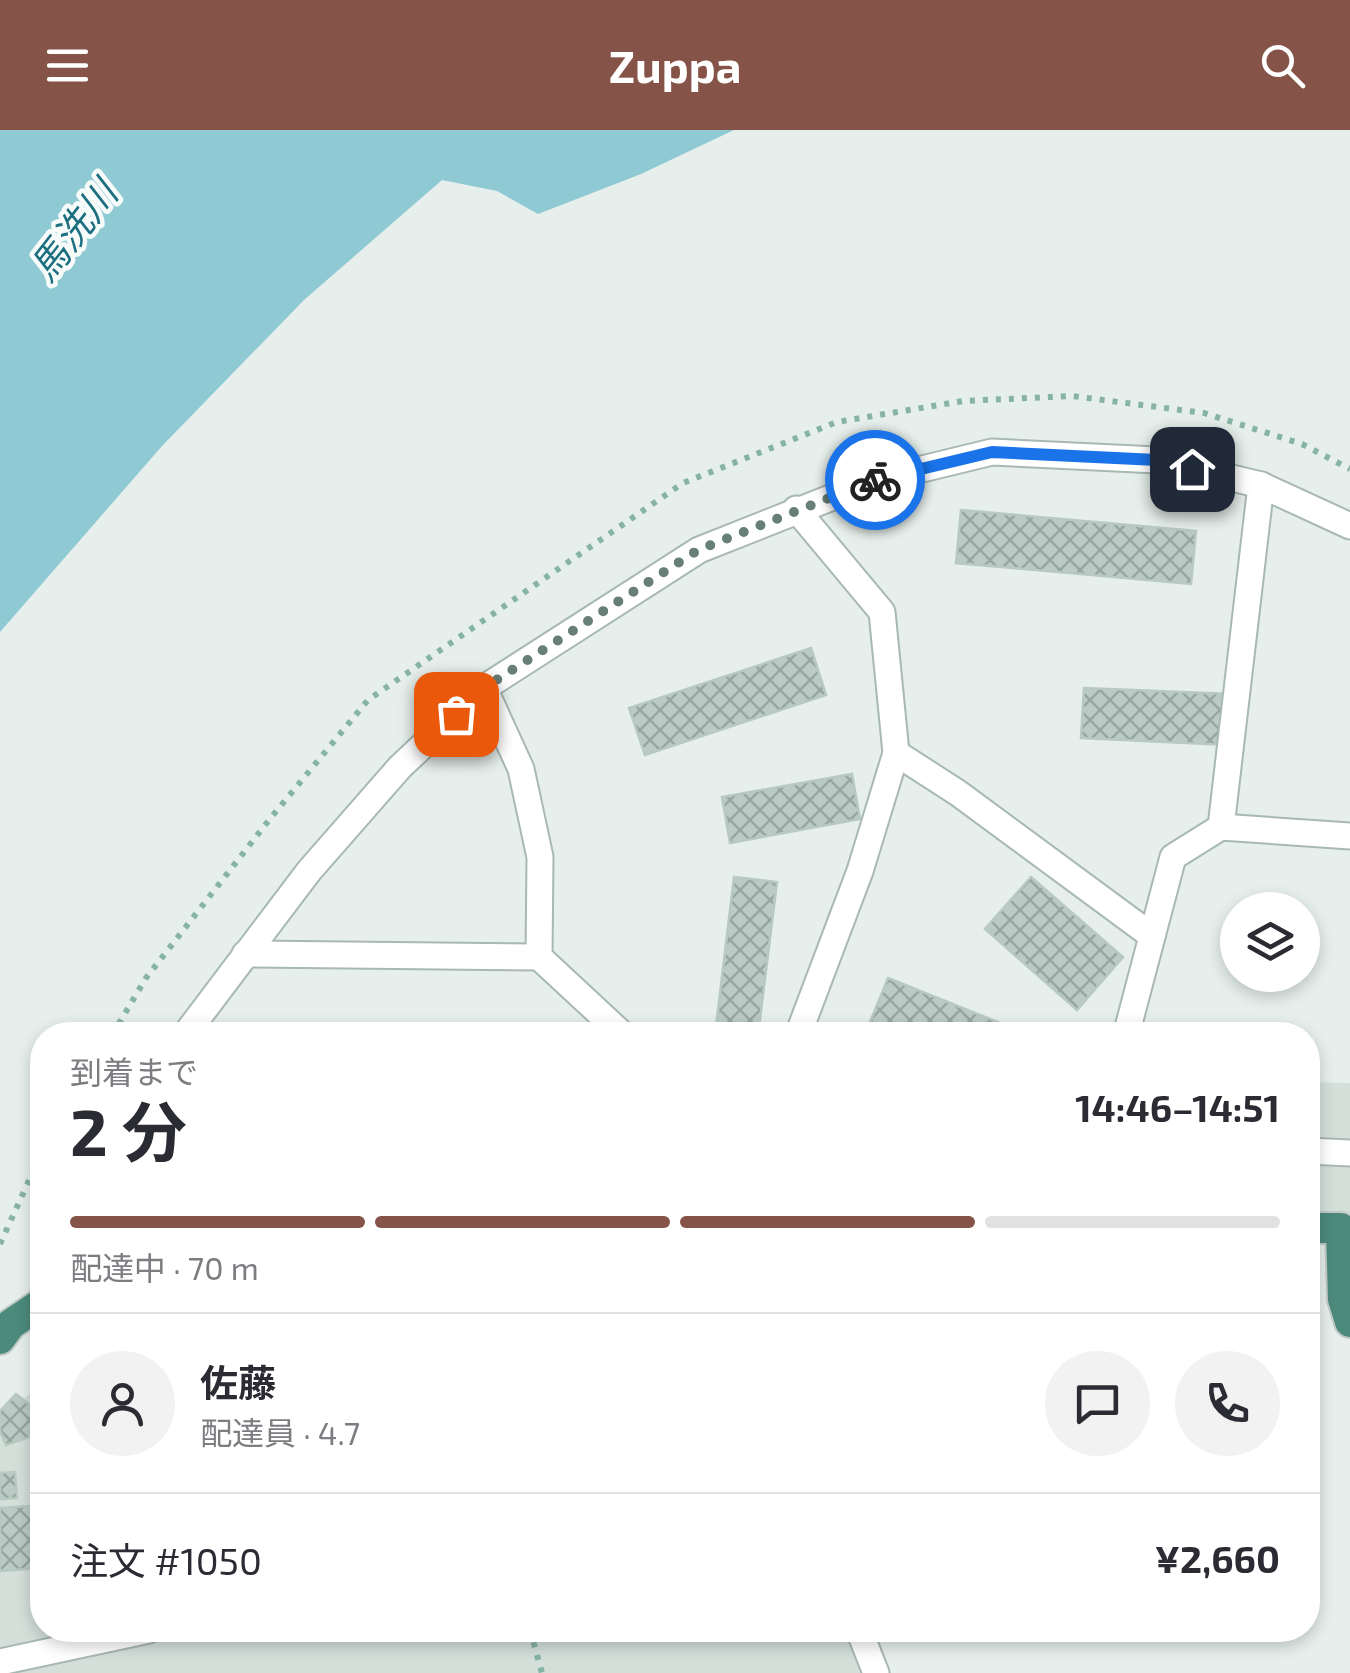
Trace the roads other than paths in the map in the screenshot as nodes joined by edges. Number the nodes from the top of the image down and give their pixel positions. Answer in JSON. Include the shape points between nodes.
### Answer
{"nodes":[{"id":1,"x":1261,"y":485,"type":"junction"},
{"id":2,"x":796,"y":509,"type":"junction"},
{"id":3,"x":1350,"y":526,"type":"edge"},
{"id":4,"x":484,"y":688,"type":"junction"},
{"id":5,"x":896,"y":753,"type":"junction"},
{"id":6,"x":1221,"y":827,"type":"junction"},
{"id":7,"x":1350,"y":836,"type":"edge"},
{"id":8,"x":1152,"y":936,"type":"junction"},
{"id":9,"x":245,"y":954,"type":"junction"},
{"id":10,"x":539,"y":957,"type":"junction"},
{"id":11,"x":195,"y":1022,"type":"edge"},
{"id":12,"x":608,"y":1022,"type":"edge"},
{"id":13,"x":803,"y":1022,"type":"edge"},
{"id":14,"x":1129,"y":1022,"type":"edge"},
{"id":15,"x":1320,"y":1152,"type":"edge"},
{"id":16,"x":1350,"y":1153,"type":"edge"},
{"id":17,"x":1320,"y":1228,"type":"edge"},
{"id":18,"x":30,"y":1311,"type":"edge"},
{"id":19,"x":1350,"y":1322,"type":"edge"},
{"id":20,"x":0,"y":1338,"type":"edge"},
{"id":21,"x":93,"y":1642,"type":"edge"},
{"id":22,"x":864,"y":1642,"type":"edge"},
{"id":23,"x":0,"y":1662,"type":"edge"},
{"id":24,"x":876,"y":1673,"type":"edge"}],
"edges":[{"from":1,"to":2,"type":"street","via":[[1157,460],[992,452],[872,480]]},
{"from":1,"to":3,"type":"street"},
{"from":1,"to":6,"type":"street"},
{"from":2,"to":4,"type":"street","via":[[698,550]]},
{"from":2,"to":5,"type":"street","via":[[882,612]]},
{"from":4,"to":9,"type":"street","via":[[400,767]]},
{"from":4,"to":10,"type":"street","via":[[521,770],[540,857]]},
{"from":5,"to":8,"type":"street"},
{"from":5,"to":13,"type":"street"},
{"from":6,"to":7,"type":"street"},
{"from":6,"to":8,"type":"street","via":[[1173,857]]},
{"from":8,"to":14,"type":"street"},
{"from":9,"to":10,"type":"street"},
{"from":9,"to":11,"type":"street"},
{"from":10,"to":12,"type":"street"},
{"from":15,"to":16,"type":"street"},
{"from":17,"to":19,"type":"highway","via":[[1342,1228],[1343,1299]]},
{"from":18,"to":20,"type":"highway"},
{"from":21,"to":23,"type":"street"},
{"from":22,"to":24,"type":"street"}]}
